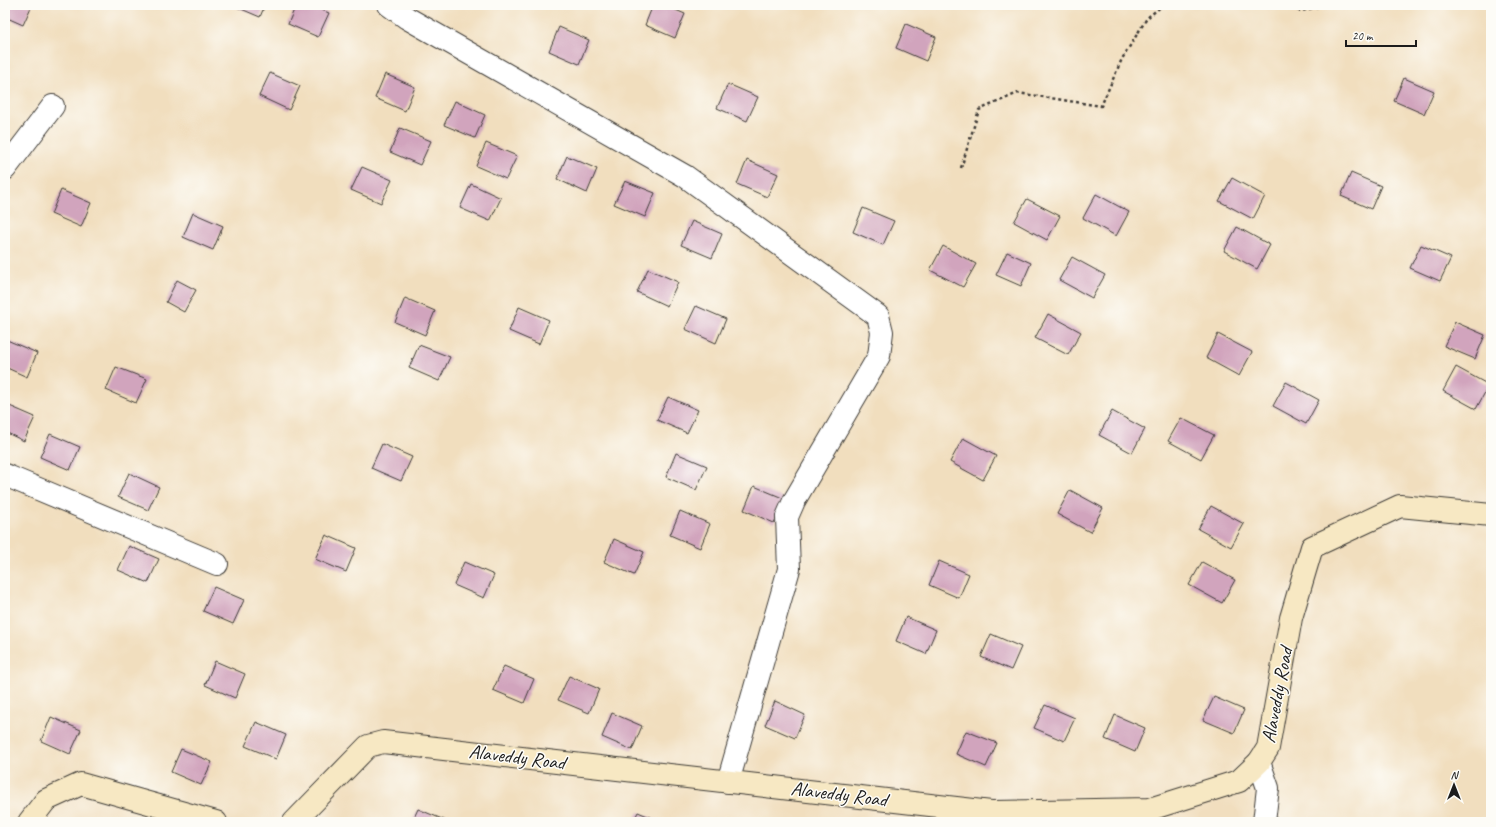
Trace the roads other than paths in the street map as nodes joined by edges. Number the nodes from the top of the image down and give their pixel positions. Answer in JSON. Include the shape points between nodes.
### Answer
{"nodes":[{"id":1,"x":390,"y":5,"type":"edge"},
{"id":2,"x":53,"y":106,"type":"dead end"},
{"id":3,"x":5,"y":169,"type":"edge"},
{"id":4,"x":5,"y":475,"type":"edge"},
{"id":5,"x":1491,"y":515,"type":"edge"},
{"id":6,"x":217,"y":564,"type":"dead end"},
{"id":7,"x":1259,"y":762,"type":"junction"},
{"id":8,"x":728,"y":782,"type":"junction"},
{"id":9,"x":29,"y":822,"type":"edge"},
{"id":10,"x":216,"y":822,"type":"edge"},
{"id":11,"x":294,"y":822,"type":"edge"},
{"id":12,"x":1264,"y":822,"type":"edge"}],
"edges":[{"from":1,"to":8,"type":"street","via":[[407,18],[685,176],[878,316],[882,332],[879,356],[787,517],[789,570]]},
{"from":2,"to":3,"type":"street"},
{"from":4,"to":6,"type":"street"},
{"from":5,"to":7,"type":"street","name":"Alaveddy Road","via":[[1400,506],[1312,547],[1291,618],[1268,748]]},
{"from":7,"to":8,"type":"street","name":"Alaveddy Road","via":[[1239,781],[1150,809],[991,812]]},
{"from":7,"to":12,"type":"street","via":[[1268,788]]},
{"from":8,"to":11,"type":"street","name":"Alaveddy Road","via":[[383,742],[368,746]]},
{"from":9,"to":10,"type":"street","via":[[46,800],[81,784]]}]}
